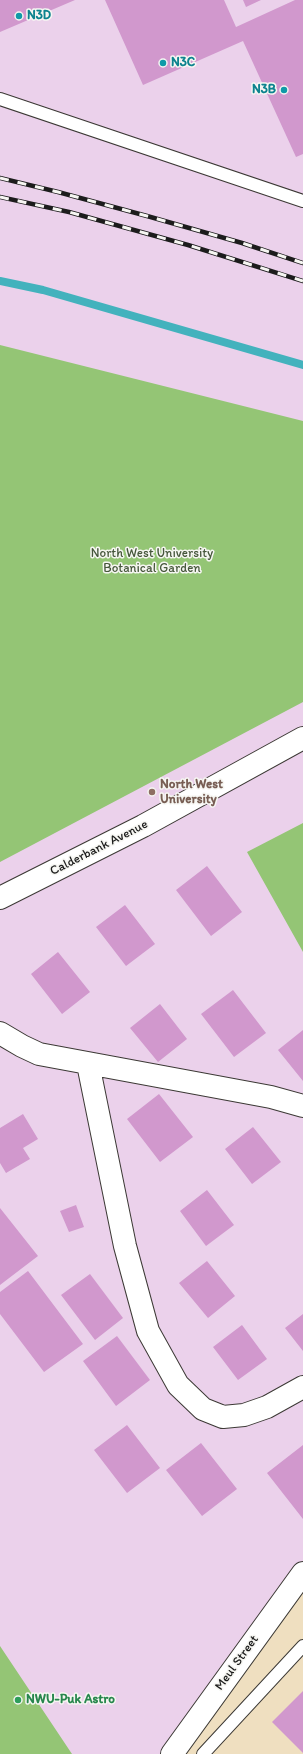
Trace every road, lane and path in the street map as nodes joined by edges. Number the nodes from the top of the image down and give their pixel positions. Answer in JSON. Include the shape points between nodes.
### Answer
{"nodes":[{"id":1,"x":0,"y":99,"type":"edge"},
{"id":2,"x":303,"y":201,"type":"edge"},
{"id":3,"x":303,"y":738,"type":"edge"},
{"id":4,"x":0,"y":898,"type":"edge"},
{"id":5,"x":0,"y":1033,"type":"edge"},
{"id":6,"x":88,"y":1064,"type":"junction"},
{"id":7,"x":303,"y":1106,"type":"edge"},
{"id":8,"x":303,"y":1387,"type":"edge"},
{"id":9,"x":303,"y":1573,"type":"edge"},
{"id":10,"x":303,"y":1646,"type":"edge"},
{"id":11,"x":172,"y":1754,"type":"edge"},
{"id":12,"x":203,"y":1754,"type":"edge"}],
"edges":[{"from":1,"to":2,"type":"lane"},
{"from":3,"to":4,"type":"street","name":"Calderbank Avenue","via":[[143,826]]},
{"from":5,"to":6,"type":"street","via":[[40,1054]]},
{"from":6,"to":7,"type":"street","via":[[271,1097]]},
{"from":6,"to":8,"type":"street","via":[[125,1246],[148,1331],[178,1385],[203,1409],[223,1417],[244,1415],[267,1407]]},
{"from":9,"to":11,"type":"street","name":"Meul Street"},
{"from":10,"to":12,"type":"lane"}]}
